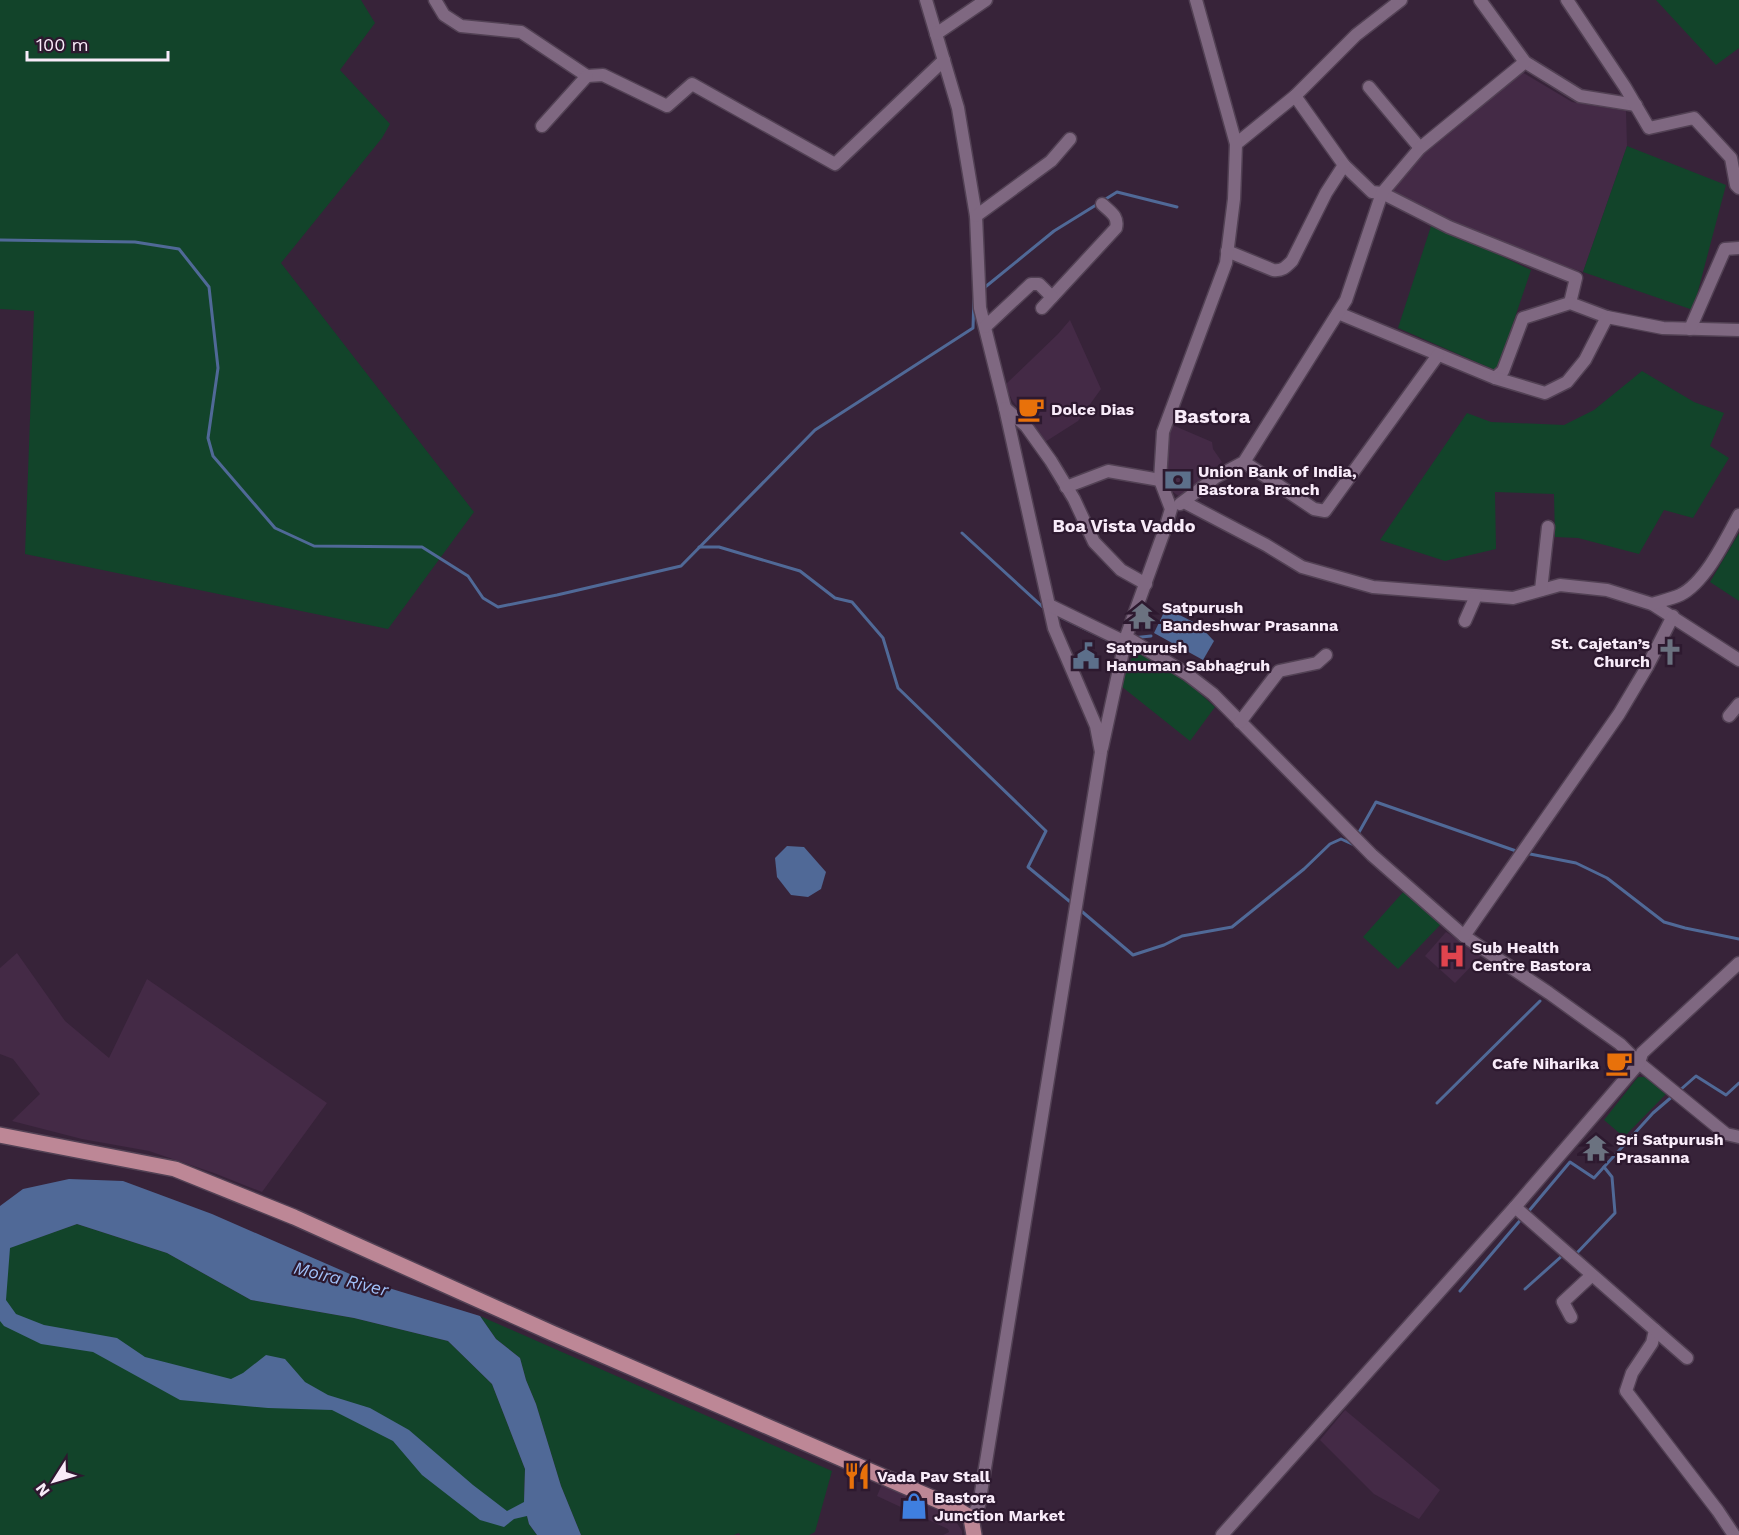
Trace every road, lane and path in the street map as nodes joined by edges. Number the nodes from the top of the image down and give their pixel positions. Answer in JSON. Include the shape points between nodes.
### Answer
{"nodes":[{"id":1,"x":435,"y":0,"type":"edge"},
{"id":2,"x":926,"y":0,"type":"edge"},
{"id":3,"x":986,"y":0,"type":"edge"},
{"id":4,"x":1196,"y":0,"type":"edge"},
{"id":5,"x":1401,"y":0,"type":"edge"},
{"id":6,"x":1480,"y":0,"type":"edge"},
{"id":7,"x":1567,"y":0,"type":"edge"},
{"id":8,"x":936,"y":34,"type":"junction"},
{"id":9,"x":944,"y":60,"type":"junction"},
{"id":10,"x":1525,"y":62,"type":"junction"},
{"id":11,"x":587,"y":76,"type":"junction"},
{"id":12,"x":1369,"y":87,"type":"dead end"},
{"id":13,"x":1295,"y":96,"type":"junction"},
{"id":14,"x":1636,"y":105,"type":"junction"},
{"id":15,"x":542,"y":126,"type":"dead end"},
{"id":16,"x":1070,"y":139,"type":"dead end"},
{"id":17,"x":1236,"y":144,"type":"junction"},
{"id":18,"x":1420,"y":148,"type":"junction"},
{"id":19,"x":1344,"y":165,"type":"junction"},
{"id":20,"x":1739,"y":188,"type":"edge"},
{"id":21,"x":1382,"y":193,"type":"junction"},
{"id":22,"x":1102,"y":204,"type":"dead end"},
{"id":23,"x":976,"y":216,"type":"junction"},
{"id":24,"x":1739,"y":248,"type":"edge"},
{"id":25,"x":1227,"y":251,"type":"junction"},
{"id":26,"x":1052,"y":297,"type":"junction"},
{"id":27,"x":1570,"y":303,"type":"junction"},
{"id":28,"x":1042,"y":308,"type":"dead end"},
{"id":29,"x":1338,"y":312,"type":"junction"},
{"id":30,"x":1607,"y":317,"type":"junction"},
{"id":31,"x":985,"y":327,"type":"junction"},
{"id":32,"x":1690,"y":329,"type":"junction"},
{"id":33,"x":1739,"y":330,"type":"edge"},
{"id":34,"x":1438,"y":355,"type":"junction"},
{"id":35,"x":1495,"y":378,"type":"junction"},
{"id":36,"x":1005,"y":408,"type":"junction"},
{"id":37,"x":1244,"y":462,"type":"junction"},
{"id":38,"x":1160,"y":480,"type":"junction"},
{"id":39,"x":1066,"y":486,"type":"junction"},
{"id":40,"x":1184,"y":502,"type":"junction"},
{"id":41,"x":1171,"y":508,"type":"junction"},
{"id":42,"x":1739,"y":515,"type":"edge"},
{"id":43,"x":1548,"y":527,"type":"dead end"},
{"id":44,"x":1146,"y":584,"type":"junction"},
{"id":45,"x":1541,"y":590,"type":"junction"},
{"id":46,"x":1476,"y":596,"type":"junction"},
{"id":47,"x":1652,"y":604,"type":"junction"},
{"id":48,"x":1050,"y":610,"type":"junction"},
{"id":49,"x":1673,"y":616,"type":"junction"},
{"id":50,"x":1465,"y":621,"type":"dead end"},
{"id":51,"x":1127,"y":639,"type":"junction"},
{"id":52,"x":1326,"y":654,"type":"dead end"},
{"id":53,"x":1739,"y":660,"type":"edge"},
{"id":54,"x":1739,"y":704,"type":"edge"},
{"id":55,"x":1729,"y":716,"type":"dead end"},
{"id":56,"x":1240,"y":722,"type":"junction"},
{"id":57,"x":1101,"y":752,"type":"junction"},
{"id":58,"x":1464,"y":936,"type":"junction"},
{"id":59,"x":1739,"y":963,"type":"edge"},
{"id":60,"x":1639,"y":1064,"type":"junction"},
{"id":61,"x":0,"y":1135,"type":"edge"},
{"id":62,"x":1739,"y":1137,"type":"edge"},
{"id":63,"x":1515,"y":1207,"type":"junction"},
{"id":64,"x":1592,"y":1275,"type":"junction"},
{"id":65,"x":1571,"y":1317,"type":"dead end"},
{"id":66,"x":1656,"y":1330,"type":"junction"},
{"id":67,"x":1687,"y":1358,"type":"dead end"},
{"id":68,"x":971,"y":1518,"type":"junction"},
{"id":69,"x":974,"y":1535,"type":"edge"},
{"id":70,"x":1222,"y":1535,"type":"edge"},
{"id":71,"x":1734,"y":1535,"type":"edge"}],
"edges":[{"from":1,"to":11,"type":"street","via":[[444,15],[461,26],[521,33]]},
{"from":2,"to":8,"type":"street"},
{"from":3,"to":8,"type":"street"},
{"from":4,"to":17,"type":"street"},
{"from":5,"to":13,"type":"street","via":[[1356,35]]},
{"from":6,"to":10,"type":"street"},
{"from":7,"to":14,"type":"street"},
{"from":8,"to":9,"type":"street"},
{"from":9,"to":11,"type":"street","via":[[835,164],[692,84],[667,106],[603,75]]},
{"from":9,"to":23,"type":"street","via":[[958,108]]},
{"from":10,"to":14,"type":"street","via":[[1580,96]]},
{"from":10,"to":18,"type":"street"},
{"from":11,"to":15,"type":"street"},
{"from":12,"to":18,"type":"street"},
{"from":13,"to":17,"type":"street"},
{"from":13,"to":19,"type":"street"},
{"from":14,"to":20,"type":"street","via":[[1649,128],[1694,118],[1731,158]]},
{"from":16,"to":23,"type":"street","via":[[1051,161]]},
{"from":17,"to":25,"type":"street"},
{"from":18,"to":21,"type":"street"},
{"from":19,"to":21,"type":"street","via":[[1372,192]]},
{"from":19,"to":25,"type":"street","via":[[1285,268],[1273,270]]},
{"from":21,"to":27,"type":"street","via":[[1449,227],[1576,278]]},
{"from":21,"to":29,"type":"street","via":[[1347,300]]},
{"from":22,"to":26,"type":"street","via":[[1115,216],[1116,228]]},
{"from":23,"to":31,"type":"street","via":[[980,308]]},
{"from":24,"to":32,"type":"street","via":[[1725,249]]},
{"from":25,"to":38,"type":"street","via":[[1226,263],[1162,432]]},
{"from":26,"to":28,"type":"street"},
{"from":26,"to":31,"type":"street","via":[[1039,284],[1031,284]]},
{"from":27,"to":30,"type":"street"},
{"from":27,"to":35,"type":"street","via":[[1523,318],[1503,371]]},
{"from":29,"to":34,"type":"street"},
{"from":29,"to":37,"type":"street"},
{"from":30,"to":32,"type":"street"},
{"from":30,"to":35,"type":"street","via":[[1585,360],[1567,382],[1545,393]]},
{"from":31,"to":36,"type":"street"},
{"from":32,"to":33,"type":"street"},
{"from":34,"to":35,"type":"street"},
{"from":34,"to":37,"type":"street","via":[[1325,511],[1314,509]]},
{"from":36,"to":39,"type":"street","via":[[1026,426]]},
{"from":36,"to":48,"type":"street"},
{"from":37,"to":40,"type":"street","via":[[1216,477]]},
{"from":38,"to":39,"type":"street","via":[[1108,471]]},
{"from":38,"to":41,"type":"street"},
{"from":39,"to":44,"type":"street","via":[[1095,542],[1121,570]]},
{"from":40,"to":41,"type":"street"},
{"from":40,"to":46,"type":"street","via":[[1302,567],[1373,587]]},
{"from":41,"to":44,"type":"street"},
{"from":42,"to":47,"type":"street","via":[[1695,585],[1680,595]]},
{"from":43,"to":45,"type":"street"},
{"from":44,"to":51,"type":"street"},
{"from":45,"to":46,"type":"street","via":[[1514,598]]},
{"from":45,"to":47,"type":"street","via":[[1560,585],[1607,590]]},
{"from":46,"to":50,"type":"street"},
{"from":47,"to":49,"type":"street"},
{"from":48,"to":51,"type":"street"},
{"from":48,"to":57,"type":"street","via":[[1096,726]]},
{"from":49,"to":53,"type":"street"},
{"from":49,"to":58,"type":"street","via":[[1619,714]]},
{"from":51,"to":56,"type":"street","via":[[1187,674]]},
{"from":51,"to":57,"type":"street"},
{"from":52,"to":56,"type":"street","via":[[1317,663],[1280,671]]},
{"from":54,"to":55,"type":"street"},
{"from":56,"to":58,"type":"street","via":[[1356,838]]},
{"from":57,"to":68,"type":"street","via":[[979,1505]]},
{"from":58,"to":60,"type":"street","via":[[1620,1044]]},
{"from":59,"to":60,"type":"street","via":[[1642,1053]]},
{"from":60,"to":62,"type":"street","via":[[1726,1134]]},
{"from":60,"to":63,"type":"street"},
{"from":61,"to":68,"type":"main road","via":[[175,1169],[294,1217]]},
{"from":63,"to":64,"type":"street"},
{"from":63,"to":70,"type":"street"},
{"from":64,"to":65,"type":"street","via":[[1563,1302]]},
{"from":64,"to":66,"type":"street"},
{"from":66,"to":67,"type":"street"},
{"from":66,"to":71,"type":"street","via":[[1626,1391]]},
{"from":68,"to":69,"type":"main road"}]}
